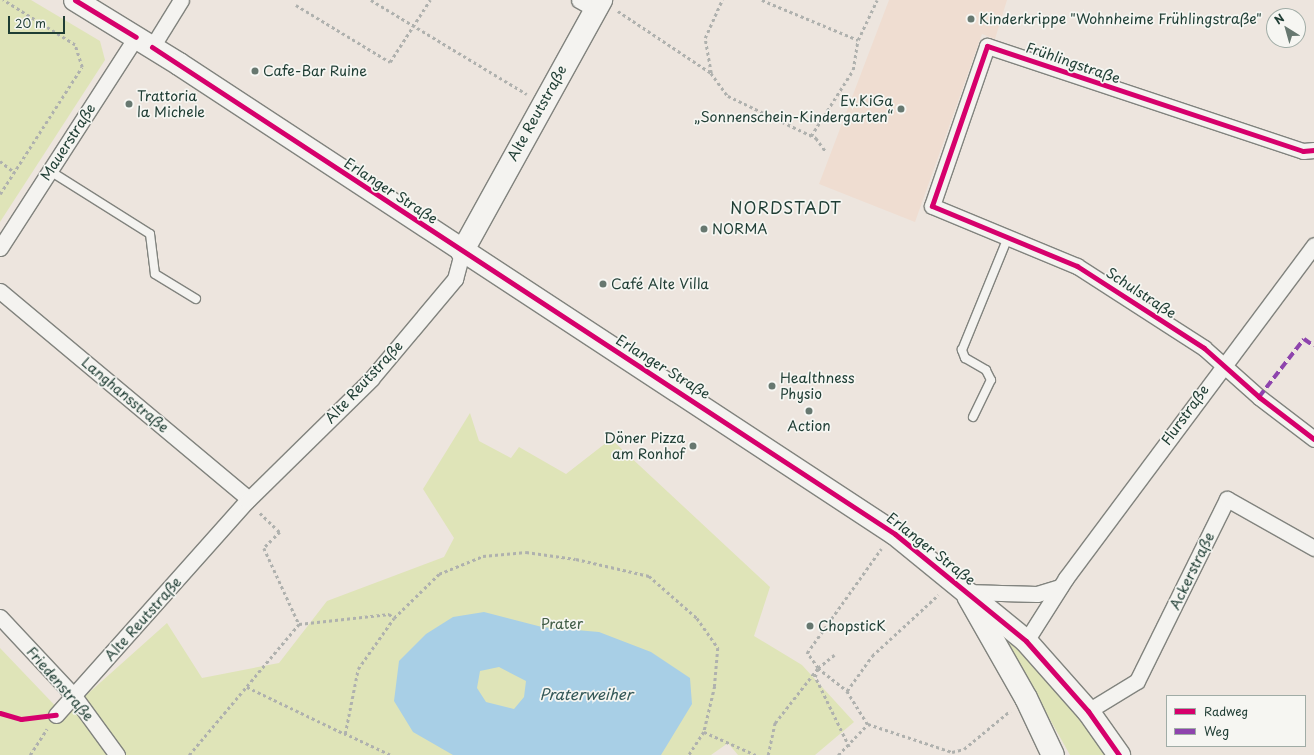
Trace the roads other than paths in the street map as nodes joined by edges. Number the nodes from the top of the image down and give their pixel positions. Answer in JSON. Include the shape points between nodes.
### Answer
{"nodes":[{"id":1,"x":75,"y":0,"type":"edge"},
{"id":2,"x":181,"y":0,"type":"edge"},
{"id":3,"x":597,"y":4,"type":"edge"},
{"id":4,"x":144,"y":42,"type":"junction"},
{"id":5,"x":1314,"y":150,"type":"edge"},
{"id":6,"x":50,"y":170,"type":"junction"},
{"id":7,"x":932,"y":206,"type":"joint"},
{"id":8,"x":1008,"y":237,"type":"junction"},
{"id":9,"x":1314,"y":246,"type":"edge"},
{"id":10,"x":0,"y":248,"type":"edge"},
{"id":11,"x":462,"y":252,"type":"junction"},
{"id":12,"x":0,"y":291,"type":"edge"},
{"id":13,"x":196,"y":299,"type":"dead end"},
{"id":14,"x":1222,"y":366,"type":"junction"},
{"id":15,"x":973,"y":417,"type":"dead end"},
{"id":16,"x":1314,"y":439,"type":"edge"},
{"id":17,"x":248,"y":500,"type":"junction"},
{"id":18,"x":1314,"y":548,"type":"edge"},
{"id":19,"x":959,"y":587,"type":"junction"},
{"id":20,"x":1060,"y":587,"type":"junction"},
{"id":21,"x":0,"y":617,"type":"edge"},
{"id":22,"x":1026,"y":641,"type":"junction"},
{"id":23,"x":74,"y":696,"type":"junction"},
{"id":24,"x":1088,"y":711,"type":"junction"},
{"id":25,"x":56,"y":715,"type":"road end"},
{"id":26,"x":117,"y":755,"type":"edge"},
{"id":27,"x":1053,"y":755,"type":"edge"},
{"id":28,"x":1119,"y":755,"type":"edge"}],
"edges":[{"from":1,"to":4,"type":"main road","name":"Erlanger Straße"},
{"from":2,"to":4,"type":"street","name":"Mauerstraße"},
{"from":3,"to":11,"type":"main road","name":"Alte Reutstraße"},
{"from":4,"to":6,"type":"street","name":"Mauerstraße"},
{"from":4,"to":11,"type":"main road","name":"Erlanger Straße"},
{"from":5,"to":7,"type":"street","name":"Frühlingstraße","via":[[1303,151],[987,46]]},
{"from":6,"to":10,"type":"street","name":"Mauerstraße"},
{"from":6,"to":13,"type":"lane","via":[[150,234],[155,274]]},
{"from":7,"to":8,"type":"street","name":"Schulstraße"},
{"from":8,"to":14,"type":"street","name":"Schulstraße","via":[[1077,266],[1204,348]]},
{"from":8,"to":15,"type":"lane","via":[[962,350],[965,358],[986,370],[991,380]]},
{"from":9,"to":14,"type":"street","name":"Flurstraße"},
{"from":11,"to":17,"type":"street","name":"Alte Reutstraße","via":[[455,279],[376,373]]},
{"from":11,"to":19,"type":"main road","name":"Erlanger Straße","via":[[895,534]]},
{"from":12,"to":17,"type":"street","name":"Langhansstraße"},
{"from":14,"to":16,"type":"street","name":"Schulstraße"},
{"from":14,"to":20,"type":"street","name":"Flurstraße"},
{"from":17,"to":23,"type":"street","name":"Alte Reutstraße"},
{"from":18,"to":24,"type":"street","name":"Ackerstraße","via":[[1228,499],[1137,681]]},
{"from":19,"to":20,"type":"street","via":[[1037,594]]},
{"from":19,"to":22,"type":"main road","name":"Erlanger Straße"},
{"from":19,"to":27,"type":"main road","name":"Erlanger Straße","via":[[1026,698]]},
{"from":20,"to":22,"type":"street","name":"Flurstraße"},
{"from":21,"to":23,"type":"street","name":"Friedenstraße"},
{"from":22,"to":24,"type":"main road","name":"Erlanger Straße"},
{"from":23,"to":25,"type":"street","name":"Alte Reutstraße"},
{"from":23,"to":26,"type":"street","name":"Friedenstraße"},
{"from":24,"to":28,"type":"main road","name":"Erlanger Straße"}]}
